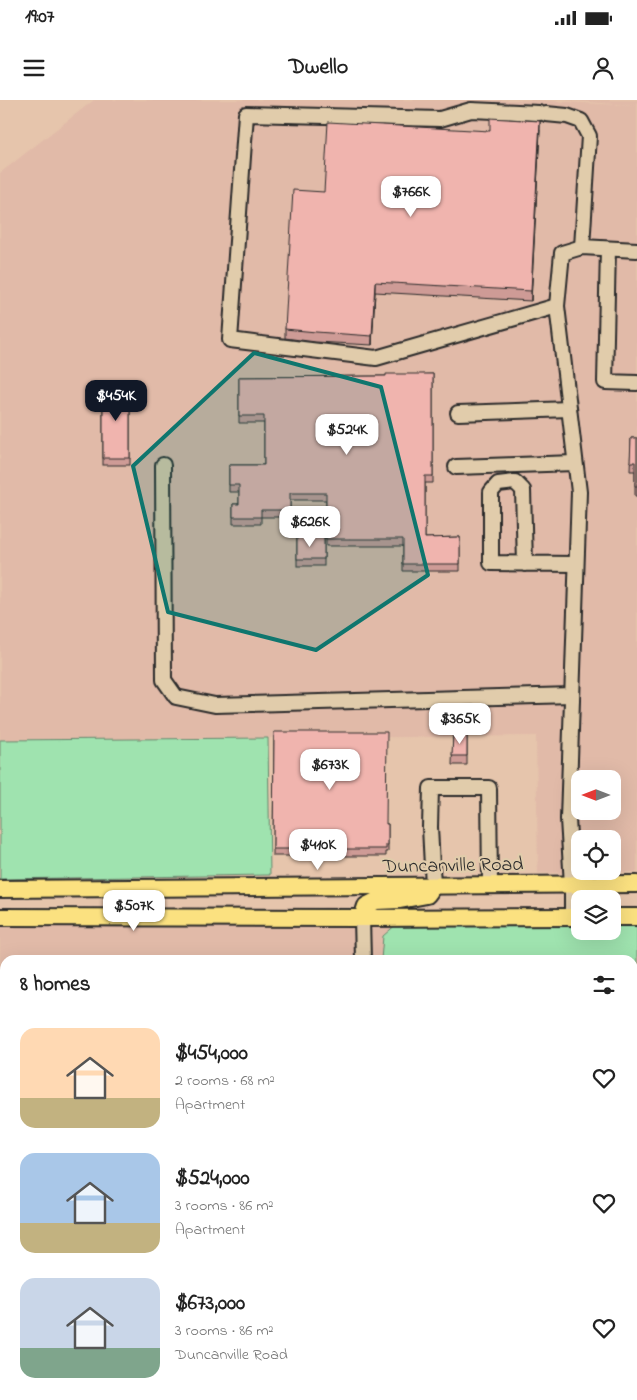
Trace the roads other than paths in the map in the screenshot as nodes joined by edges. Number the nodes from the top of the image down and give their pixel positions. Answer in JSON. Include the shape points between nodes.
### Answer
{"nodes":[{"id":1,"x":582,"y":247,"type":"junction"},
{"id":2,"x":608,"y":248,"type":"junction"},
{"id":3,"x":637,"y":250,"type":"edge"},
{"id":4,"x":557,"y":306,"type":"junction"},
{"id":5,"x":637,"y":383,"type":"edge"},
{"id":6,"x":569,"y":409,"type":"junction"},
{"id":7,"x":458,"y":412,"type":"dead end"},
{"id":8,"x":575,"y":463,"type":"junction"},
{"id":9,"x":163,"y":465,"type":"dead end"},
{"id":10,"x":456,"y":466,"type":"dead end"},
{"id":11,"x":525,"y":564,"type":"junction"},
{"id":12,"x":576,"y":564,"type":"junction"},
{"id":13,"x":572,"y":695,"type":"junction"},
{"id":14,"x":637,"y":884,"type":"edge"},
{"id":15,"x":490,"y":885,"type":"junction"},
{"id":16,"x":572,"y":885,"type":"junction"},
{"id":17,"x":359,"y":886,"type":"junction"},
{"id":18,"x":433,"y":886,"type":"junction"},
{"id":19,"x":0,"y":889,"type":"edge"},
{"id":20,"x":573,"y":890,"type":"edge"},
{"id":21,"x":0,"y":916,"type":"edge"},
{"id":22,"x":571,"y":917,"type":"edge"},
{"id":23,"x":621,"y":917,"type":"edge"},
{"id":24,"x":637,"y":917,"type":"edge"},
{"id":25,"x":362,"y":918,"type":"junction"},
{"id":26,"x":363,"y":955,"type":"edge"},
{"id":27,"x":0,"y":1284,"type":"edge"},
{"id":28,"x":0,"y":1292,"type":"edge"}],
"edges":[{"from":1,"to":2,"type":"street"},
{"from":1,"to":4,"type":"street","via":[[562,253]]},
{"from":1,"to":4,"type":"street","via":[[589,136],[581,121],[542,113],[471,110],[440,119],[246,114],[230,340],[376,358]]},
{"from":2,"to":3,"type":"street"},
{"from":2,"to":5,"type":"street","via":[[605,382]]},
{"from":4,"to":6,"type":"street"},
{"from":6,"to":7,"type":"street"},
{"from":6,"to":8,"type":"street"},
{"from":8,"to":10,"type":"street"},
{"from":8,"to":12,"type":"street","via":[[579,492]]},
{"from":9,"to":13,"type":"street","via":[[164,680],[176,697],[214,705]]},
{"from":11,"to":11,"type":"street","via":[[491,563],[491,492],[498,484],[515,482],[523,490]]},
{"from":11,"to":12,"type":"street"},
{"from":12,"to":13,"type":"street"},
{"from":13,"to":16,"type":"street","via":[[568,819]]},
{"from":14,"to":16,"type":"main road","name":"Duncanville Road"},
{"from":15,"to":16,"type":"main road","name":"Duncanville Road"},
{"from":15,"to":18,"type":"main road","name":"Duncanville Road"},
{"from":15,"to":18,"type":"street","via":[[489,788],[431,788]]},
{"from":16,"to":20,"type":"street"},
{"from":17,"to":18,"type":"main road","name":"Duncanville Road"},
{"from":17,"to":19,"type":"main road","name":"Duncanville Road"},
{"from":17,"to":25,"type":"main road"},
{"from":18,"to":25,"type":"main road","via":[[427,895],[376,901],[366,906]]},
{"from":21,"to":25,"type":"main road"},
{"from":22,"to":25,"type":"main road"},
{"from":23,"to":24,"type":"main road"},
{"from":25,"to":26,"type":"street"},
{"from":27,"to":28,"type":"street"}]}
